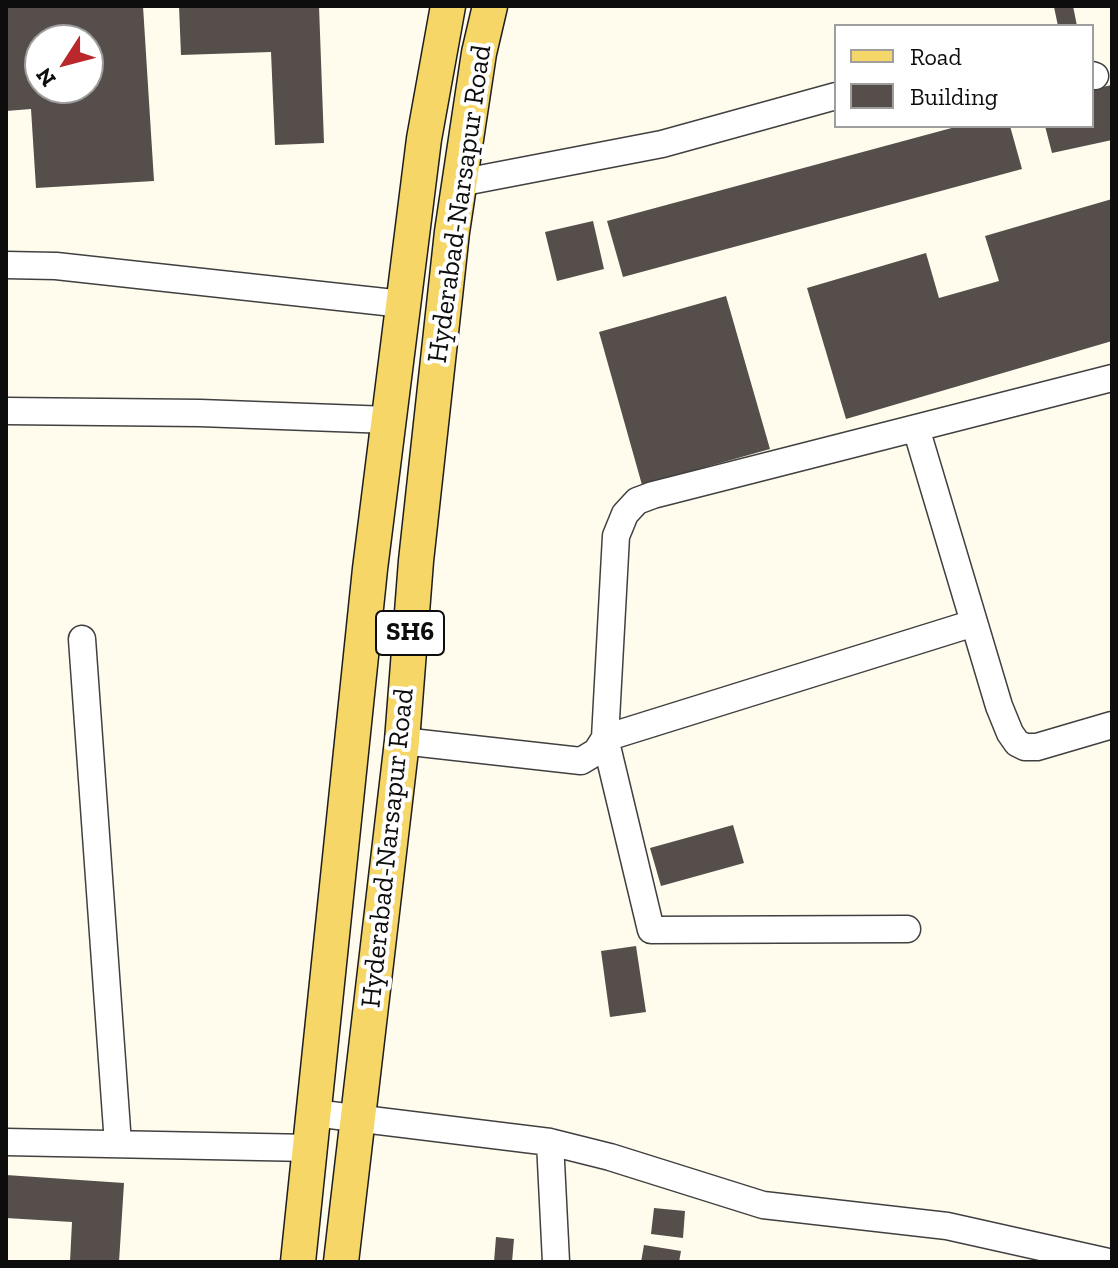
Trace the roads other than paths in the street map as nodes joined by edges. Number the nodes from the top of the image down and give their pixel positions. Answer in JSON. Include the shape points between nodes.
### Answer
{"nodes":[{"id":1,"x":448,"y":6,"type":"edge"},
{"id":2,"x":490,"y":6,"type":"edge"},
{"id":3,"x":834,"y":97,"type":"edge"},
{"id":4,"x":459,"y":183,"type":"junction"},
{"id":5,"x":6,"y":265,"type":"edge"},
{"id":6,"x":403,"y":304,"type":"junction"},
{"id":7,"x":1112,"y":378,"type":"edge"},
{"id":8,"x":6,"y":411,"type":"edge"},
{"id":9,"x":389,"y":420,"type":"junction"},
{"id":10,"x":916,"y":428,"type":"junction"},
{"id":11,"x":974,"y":623,"type":"junction"},
{"id":12,"x":82,"y":639,"type":"dead end"},
{"id":13,"x":1112,"y":725,"type":"edge"},
{"id":14,"x":605,"y":738,"type":"junction"},
{"id":15,"x":402,"y":741,"type":"junction"},
{"id":16,"x":907,"y":929,"type":"dead end"},
{"id":17,"x":314,"y":1113,"type":"junction"},
{"id":18,"x":356,"y":1119,"type":"junction"},
{"id":19,"x":6,"y":1142,"type":"edge"},
{"id":20,"x":550,"y":1142,"type":"junction"},
{"id":21,"x":118,"y":1144,"type":"junction"},
{"id":22,"x":310,"y":1148,"type":"junction"},
{"id":23,"x":298,"y":1262,"type":"edge"},
{"id":24,"x":341,"y":1262,"type":"edge"},
{"id":25,"x":556,"y":1262,"type":"edge"},
{"id":26,"x":1108,"y":1262,"type":"edge"}],
"edges":[{"from":1,"to":6,"type":"main road","name":"Hyderabad-Narsapur Road","number":"SH6"},
{"from":2,"to":4,"type":"main road","name":"Hyderabad-Narsapur Road","number":"SH6"},
{"from":3,"to":4,"type":"street","via":[[662,144]]},
{"from":4,"to":15,"type":"main road","name":"Hyderabad-Narsapur Road","number":"SH6","via":[[416,561]]},
{"from":5,"to":6,"type":"street"},
{"from":6,"to":9,"type":"main road","name":"Hyderabad-Narsapur Road","number":"SH6"},
{"from":7,"to":10,"type":"street"},
{"from":8,"to":9,"type":"street"},
{"from":9,"to":17,"type":"main road","name":"Hyderabad-Narsapur Road","number":"SH6"},
{"from":10,"to":11,"type":"street"},
{"from":10,"to":14,"type":"street","via":[[637,501],[616,536]]},
{"from":11,"to":13,"type":"street","via":[[999,706],[1017,743],[1037,747]]},
{"from":11,"to":14,"type":"street"},
{"from":12,"to":21,"type":"street"},
{"from":14,"to":15,"type":"street","via":[[581,761]]},
{"from":14,"to":16,"type":"street","via":[[651,930]]},
{"from":15,"to":18,"type":"main road","name":"Hyderabad-Narsapur Road","number":"SH6"},
{"from":17,"to":18,"type":"street"},
{"from":17,"to":22,"type":"main road","name":"Hyderabad-Narsapur Road","number":"SH6"},
{"from":18,"to":20,"type":"street"},
{"from":18,"to":24,"type":"main road","name":"Hyderabad-Narsapur Road","number":"SH6"},
{"from":19,"to":21,"type":"street"},
{"from":20,"to":25,"type":"street"},
{"from":20,"to":26,"type":"street","via":[[763,1205],[947,1226]]},
{"from":21,"to":22,"type":"street"},
{"from":22,"to":23,"type":"main road","name":"Hyderabad-Narsapur Road","number":"SH6"}]}
